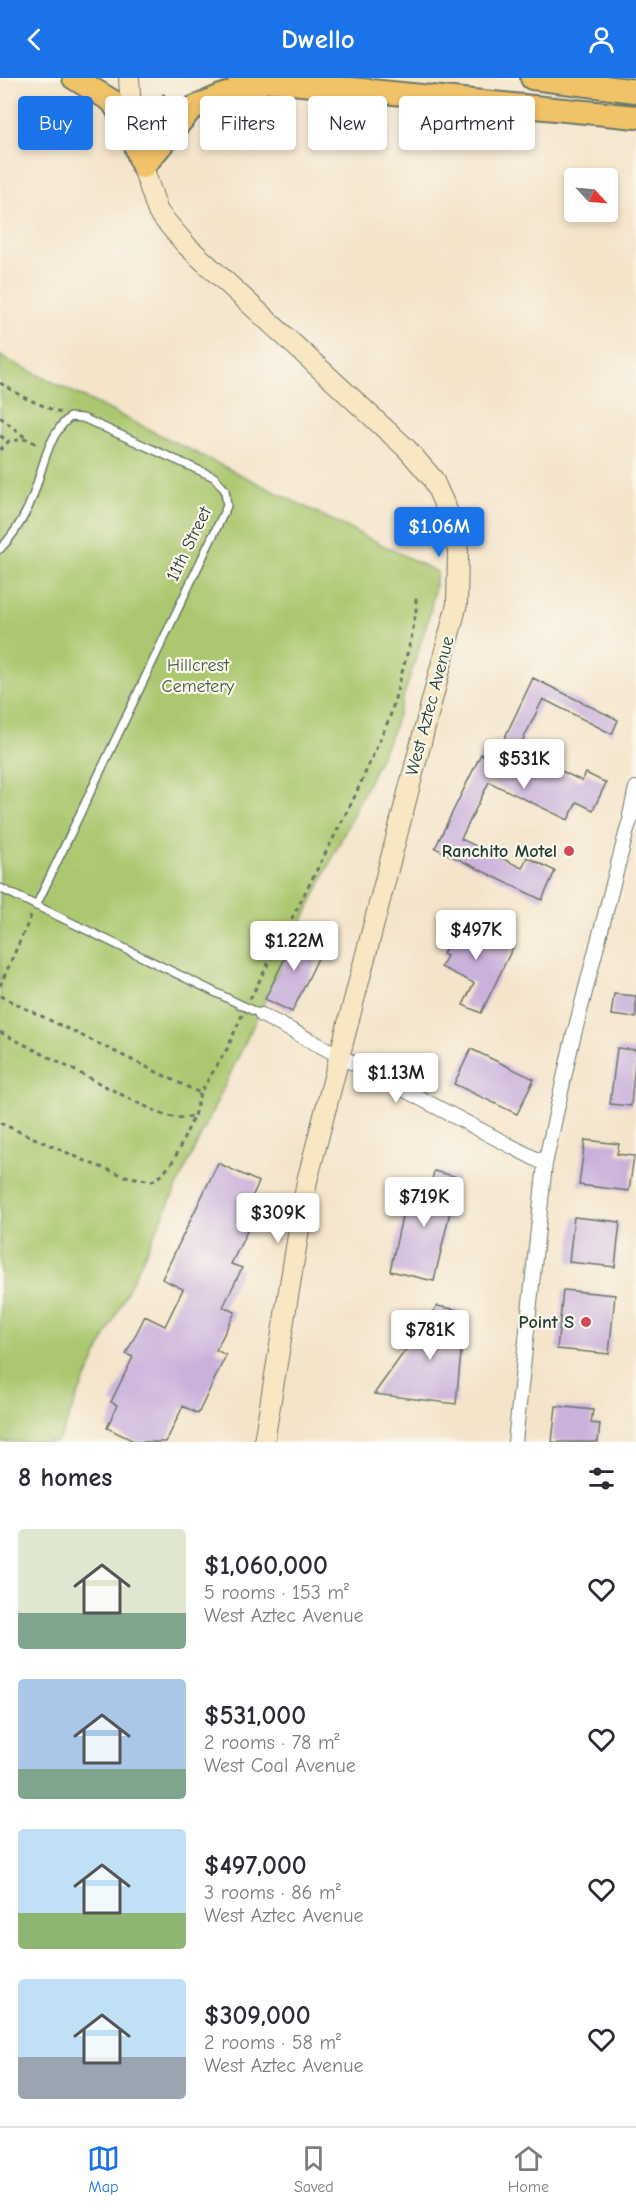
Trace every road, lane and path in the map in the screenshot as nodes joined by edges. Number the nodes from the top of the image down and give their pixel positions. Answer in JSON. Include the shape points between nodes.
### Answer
{"nodes":[{"id":1,"x":74,"y":78,"type":"edge"},
{"id":2,"x":129,"y":78,"type":"edge"},
{"id":3,"x":239,"y":78,"type":"edge"},
{"id":4,"x":352,"y":78,"type":"edge"},
{"id":5,"x":421,"y":78,"type":"edge"},
{"id":6,"x":532,"y":78,"type":"edge"},
{"id":7,"x":272,"y":81,"type":"junction"},
{"id":8,"x":164,"y":91,"type":"dead end"},
{"id":9,"x":636,"y":91,"type":"edge"},
{"id":10,"x":163,"y":96,"type":"edge"},
{"id":11,"x":636,"y":117,"type":"edge"},
{"id":12,"x":143,"y":167,"type":"junction"},
{"id":13,"x":0,"y":383,"type":"edge"},
{"id":14,"x":0,"y":417,"type":"edge"},
{"id":15,"x":69,"y":417,"type":"junction"},
{"id":16,"x":0,"y":436,"type":"edge"},
{"id":17,"x":27,"y":439,"type":"junction"},
{"id":18,"x":9,"y":441,"type":"junction"},
{"id":19,"x":0,"y":450,"type":"edge"},
{"id":20,"x":49,"y":450,"type":"junction"},
{"id":21,"x":0,"y":549,"type":"edge"},
{"id":22,"x":416,"y":596,"type":"dead end"},
{"id":23,"x":636,"y":788,"type":"edge"},
{"id":24,"x":636,"y":807,"type":"edge"},
{"id":25,"x":628,"y":826,"type":"junction"},
{"id":26,"x":0,"y":888,"type":"edge"},
{"id":27,"x":36,"y":906,"type":"junction"},
{"id":28,"x":0,"y":986,"type":"edge"},
{"id":29,"x":0,"y":996,"type":"edge"},
{"id":30,"x":246,"y":1008,"type":"junction"},
{"id":31,"x":262,"y":1015,"type":"joint"},
{"id":32,"x":0,"y":1032,"type":"edge"},
{"id":33,"x":339,"y":1055,"type":"junction"},
{"id":34,"x":200,"y":1093,"type":"junction"},
{"id":35,"x":194,"y":1116,"type":"junction"},
{"id":36,"x":0,"y":1124,"type":"edge"},
{"id":37,"x":545,"y":1164,"type":"junction"},
{"id":38,"x":264,"y":1442,"type":"edge"},
{"id":39,"x":515,"y":1442,"type":"edge"}],
"edges":[{"from":1,"to":12,"type":"main road","via":[[112,101],[130,130]]},
{"from":2,"to":12,"type":"main road","name":"West Aztec Avenue"},
{"from":3,"to":7,"type":"main road"},
{"from":4,"to":5,"type":"main road","via":[[408,82]]},
{"from":6,"to":9,"type":"main road"},
{"from":7,"to":11,"type":"main road"},
{"from":7,"to":12,"type":"main road","via":[[191,109]]},
{"from":8,"to":10,"type":"path"},
{"from":12,"to":33,"type":"main road","name":"West Aztec Avenue","via":[[158,212],[186,245],[407,449],[433,479],[449,515],[458,551],[457,604]]},
{"from":13,"to":15,"type":"path"},
{"from":14,"to":17,"type":"path"},
{"from":15,"to":20,"type":"lane","via":[[60,424]]},
{"from":15,"to":27,"type":"lane","name":"11th Street","via":[[83,418],[214,477],[225,490],[227,506]]},
{"from":16,"to":18,"type":"path"},
{"from":17,"to":18,"type":"path"},
{"from":17,"to":20,"type":"path"},
{"from":18,"to":19,"type":"path"},
{"from":20,"to":21,"type":"lane","via":[[28,509]]},
{"from":22,"to":30,"type":"path","via":[[411,639],[390,717],[354,798]]},
{"from":23,"to":25,"type":"street"},
{"from":24,"to":25,"type":"street"},
{"from":25,"to":37,"type":"street"},
{"from":26,"to":27,"type":"lane"},
{"from":27,"to":28,"type":"path"},
{"from":27,"to":30,"type":"lane"},
{"from":29,"to":34,"type":"path"},
{"from":30,"to":31,"type":"lane"},
{"from":30,"to":34,"type":"path"},
{"from":31,"to":33,"type":"street"},
{"from":32,"to":35,"type":"path","via":[[166,1116]]},
{"from":33,"to":37,"type":"street"},
{"from":33,"to":38,"type":"main road","name":"West Aztec Avenue","via":[[307,1181]]},
{"from":34,"to":35,"type":"path"},
{"from":35,"to":36,"type":"path","via":[[174,1160],[152,1181],[125,1176],[60,1152]]},
{"from":37,"to":39,"type":"street"}]}
